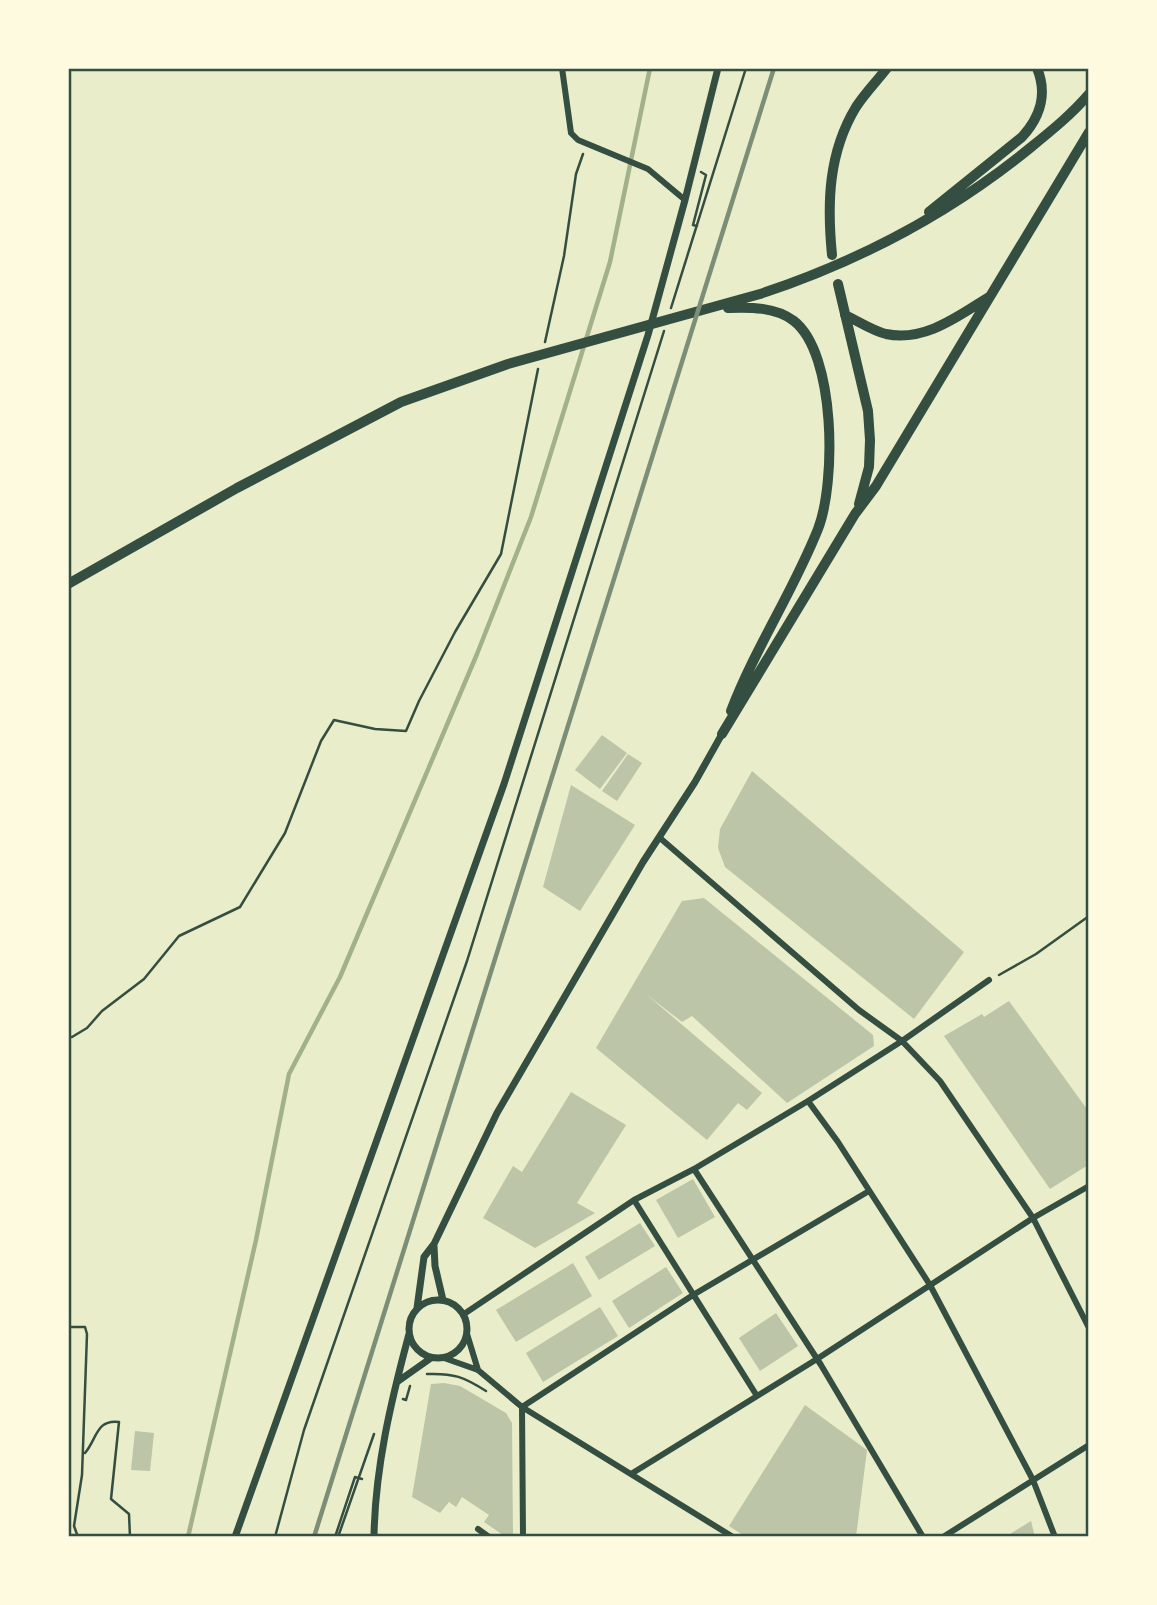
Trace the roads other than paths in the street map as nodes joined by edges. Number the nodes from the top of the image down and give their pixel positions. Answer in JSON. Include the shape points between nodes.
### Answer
{"nodes":[{"id":1,"x":562,"y":68,"type":"edge"},
{"id":2,"x":718,"y":68,"type":"edge"},
{"id":3,"x":887,"y":68,"type":"edge"},
{"id":4,"x":1037,"y":68,"type":"edge"},
{"id":5,"x":1089,"y":94,"type":"edge"},
{"id":6,"x":1089,"y":132,"type":"edge"},
{"id":7,"x":685,"y":200,"type":"junction"},
{"id":8,"x":909,"y":229,"type":"junction"},
{"id":9,"x":832,"y":255,"type":"dead end"},
{"id":10,"x":838,"y":284,"type":"dead end"},
{"id":11,"x":991,"y":296,"type":"junction"},
{"id":12,"x":712,"y":309,"type":"junction"},
{"id":13,"x":845,"y":315,"type":"junction"},
{"id":14,"x":855,"y":514,"type":"junction"},
{"id":15,"x":68,"y":584,"type":"edge"},
{"id":16,"x":722,"y":734,"type":"junction"},
{"id":17,"x":660,"y":838,"type":"junction"},
{"id":18,"x":989,"y":980,"type":"road end"},
{"id":19,"x":902,"y":1041,"type":"junction"},
{"id":20,"x":808,"y":1101,"type":"junction"},
{"id":21,"x":694,"y":1169,"type":"junction"},
{"id":22,"x":1089,"y":1185,"type":"edge"},
{"id":23,"x":869,"y":1191,"type":"junction"},
{"id":24,"x":634,"y":1200,"type":"junction"},
{"id":25,"x":1033,"y":1218,"type":"junction"},
{"id":26,"x":434,"y":1244,"type":"junction"},
{"id":27,"x":754,"y":1259,"type":"junction"},
{"id":28,"x":930,"y":1285,"type":"junction"},
{"id":29,"x":693,"y":1295,"type":"junction"},
{"id":30,"x":443,"y":1300,"type":"junction"},
{"id":31,"x":417,"y":1308,"type":"junction"},
{"id":32,"x":464,"y":1314,"type":"junction"},
{"id":33,"x":1089,"y":1328,"type":"edge"},
{"id":34,"x":409,"y":1334,"type":"junction"},
{"id":35,"x":467,"y":1334,"type":"junction"},
{"id":36,"x":431,"y":1358,"type":"junction"},
{"id":37,"x":444,"y":1358,"type":"junction"},
{"id":38,"x":817,"y":1359,"type":"junction"},
{"id":39,"x":478,"y":1370,"type":"junction"},
{"id":40,"x":396,"y":1382,"type":"junction"},
{"id":41,"x":757,"y":1396,"type":"junction"},
{"id":42,"x":522,"y":1407,"type":"junction"},
{"id":43,"x":1089,"y":1445,"type":"edge"},
{"id":44,"x":631,"y":1474,"type":"junction"},
{"id":45,"x":1034,"y":1480,"type":"junction"},
{"id":46,"x":478,"y":1529,"type":"dead end"},
{"id":47,"x":235,"y":1537,"type":"edge"},
{"id":48,"x":374,"y":1537,"type":"edge"},
{"id":49,"x":489,"y":1537,"type":"edge"},
{"id":50,"x":523,"y":1537,"type":"edge"},
{"id":51,"x":733,"y":1537,"type":"edge"},
{"id":52,"x":923,"y":1537,"type":"edge"},
{"id":53,"x":943,"y":1537,"type":"edge"},
{"id":54,"x":1055,"y":1537,"type":"edge"}],
"edges":[{"from":1,"to":7,"type":"street","via":[[571,133],[648,169]]},
{"from":2,"to":7,"type":"street"},
{"from":3,"to":9,"type":"highway","via":[[857,106],[837,149],[829,194]]},
{"from":4,"to":8,"type":"highway","via":[[1043,89],[1034,124]]},
{"from":5,"to":8,"type":"highway","via":[[1003,170]]},
{"from":6,"to":11,"type":"highway"},
{"from":7,"to":47,"type":"street","via":[[648,335],[504,784]]},
{"from":8,"to":12,"type":"highway","via":[[799,281]]},
{"from":10,"to":13,"type":"highway"},
{"from":11,"to":13,"type":"highway","via":[[936,329],[908,334],[886,334]]},
{"from":11,"to":14,"type":"highway"},
{"from":12,"to":15,"type":"highway","via":[[508,364],[401,401]]},
{"from":12,"to":16,"type":"highway","via":[[765,309],[797,323],[816,352],[827,401],[830,447],[819,527],[746,672]]},
{"from":13,"to":14,"type":"highway","via":[[870,440],[869,467]]},
{"from":14,"to":16,"type":"highway"},
{"from":16,"to":17,"type":"street"},
{"from":17,"to":19,"type":"street","via":[[859,1010]]},
{"from":17,"to":26,"type":"street","via":[[497,1112]]},
{"from":18,"to":19,"type":"street"},
{"from":19,"to":20,"type":"street"},
{"from":19,"to":25,"type":"street","via":[[940,1081]]},
{"from":20,"to":21,"type":"street"},
{"from":20,"to":23,"type":"street"},
{"from":21,"to":24,"type":"street"},
{"from":21,"to":27,"type":"street"},
{"from":22,"to":25,"type":"street"},
{"from":23,"to":27,"type":"street"},
{"from":23,"to":28,"type":"street"},
{"from":24,"to":29,"type":"street"},
{"from":24,"to":32,"type":"street"},
{"from":25,"to":28,"type":"street"},
{"from":25,"to":33,"type":"street"},
{"from":26,"to":30,"type":"street"},
{"from":26,"to":31,"type":"street","via":[[424,1258]]},
{"from":27,"to":29,"type":"street"},
{"from":27,"to":38,"type":"street"},
{"from":28,"to":38,"type":"street"},
{"from":28,"to":45,"type":"street"},
{"from":29,"to":41,"type":"street"},
{"from":29,"to":42,"type":"street"},
{"from":30,"to":31,"type":"street"},
{"from":30,"to":32,"type":"street"},
{"from":31,"to":34,"type":"street","via":[[408,1325]]},
{"from":32,"to":35,"type":"street"},
{"from":34,"to":36,"type":"street","via":[[416,1349]]},
{"from":34,"to":40,"type":"street"},
{"from":35,"to":37,"type":"street","via":[[459,1350]]},
{"from":35,"to":39,"type":"street"},
{"from":36,"to":37,"type":"street"},
{"from":36,"to":40,"type":"street"},
{"from":37,"to":39,"type":"street"},
{"from":38,"to":41,"type":"street"},
{"from":38,"to":52,"type":"street"},
{"from":39,"to":42,"type":"street"},
{"from":40,"to":48,"type":"street","via":[[374,1504]]},
{"from":41,"to":44,"type":"street"},
{"from":42,"to":44,"type":"street"},
{"from":42,"to":50,"type":"street"},
{"from":43,"to":45,"type":"street"},
{"from":44,"to":51,"type":"street"},
{"from":45,"to":53,"type":"street"},
{"from":45,"to":54,"type":"street"},
{"from":46,"to":49,"type":"street"}]}
